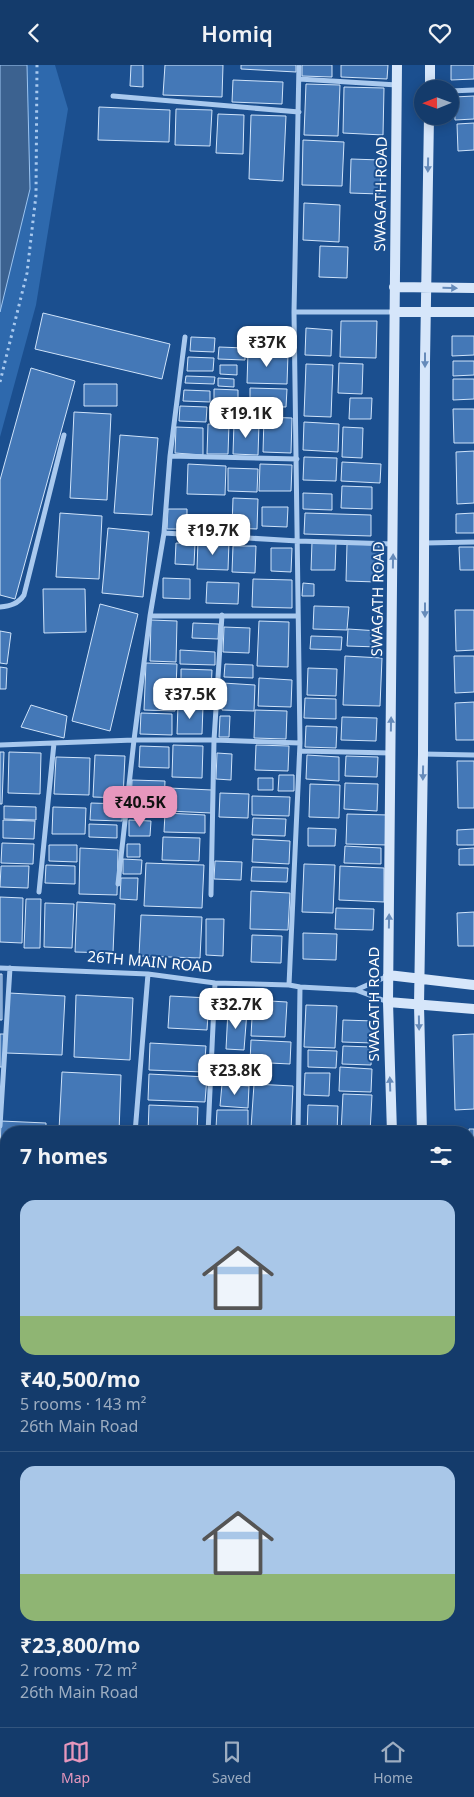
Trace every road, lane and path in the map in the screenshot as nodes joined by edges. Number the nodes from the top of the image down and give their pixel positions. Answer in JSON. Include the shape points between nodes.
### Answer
{"nodes":[{"id":1,"x":37,"y":65,"type":"edge"},
{"id":2,"x":299,"y":65,"type":"edge"},
{"id":3,"x":397,"y":65,"type":"edge"},
{"id":4,"x":430,"y":65,"type":"edge"},
{"id":5,"x":299,"y":79,"type":"junction"},
{"id":6,"x":430,"y":80,"type":"edge"},
{"id":7,"x":397,"y":85,"type":"junction"},
{"id":8,"x":474,"y":90,"type":"edge"},
{"id":9,"x":459,"y":91,"type":"edge"},
{"id":10,"x":113,"y":96,"type":"dead end"},
{"id":11,"x":299,"y":111,"type":"junction"},
{"id":12,"x":429,"y":125,"type":"edge"},
{"id":13,"x":394,"y":287,"type":"junction"},
{"id":14,"x":426,"y":287,"type":"junction"},
{"id":15,"x":474,"y":288,"type":"edge"},
{"id":16,"x":394,"y":311,"type":"junction"},
{"id":17,"x":294,"y":312,"type":"junction"},
{"id":18,"x":426,"y":312,"type":"junction"},
{"id":19,"x":474,"y":312,"type":"edge"},
{"id":20,"x":185,"y":337,"type":"dead end"},
{"id":21,"x":0,"y":382,"type":"edge"},
{"id":22,"x":64,"y":435,"type":"dead end"},
{"id":23,"x":170,"y":456,"type":"junction"},
{"id":24,"x":296,"y":459,"type":"junction"},
{"id":25,"x":164,"y":533,"type":"junction"},
{"id":26,"x":298,"y":541,"type":"junction"},
{"id":27,"x":474,"y":542,"type":"edge"},
{"id":28,"x":393,"y":543,"type":"junction"},
{"id":29,"x":425,"y":543,"type":"junction"},
{"id":30,"x":0,"y":607,"type":"edge"},
{"id":31,"x":222,"y":615,"type":"junction"},
{"id":32,"x":150,"y":616,"type":"junction"},
{"id":33,"x":297,"y":616,"type":"junction"},
{"id":34,"x":214,"y":740,"type":"junction"},
{"id":35,"x":134,"y":741,"type":"junction"},
{"id":36,"x":54,"y":743,"type":"junction"},
{"id":37,"x":300,"y":743,"type":"junction"},
{"id":38,"x":0,"y":745,"type":"edge"},
{"id":39,"x":300,"y":751,"type":"junction"},
{"id":40,"x":391,"y":753,"type":"junction"},
{"id":41,"x":423,"y":753,"type":"junction"},
{"id":42,"x":474,"y":755,"type":"edge"},
{"id":43,"x":118,"y":884,"type":"dead end"},
{"id":44,"x":38,"y":892,"type":"dead end"},
{"id":45,"x":211,"y":895,"type":"dead end"},
{"id":46,"x":0,"y":968,"type":"edge"},
{"id":47,"x":10,"y":968,"type":"junction"},
{"id":48,"x":148,"y":974,"type":"junction"},
{"id":49,"x":388,"y":975,"type":"junction"},
{"id":50,"x":420,"y":979,"type":"junction"},
{"id":51,"x":216,"y":983,"type":"junction"},
{"id":52,"x":289,"y":985,"type":"junction"},
{"id":53,"x":474,"y":985,"type":"edge"},
{"id":54,"x":300,"y":987,"type":"junction"},
{"id":55,"x":356,"y":990,"type":"junction"},
{"id":56,"x":388,"y":1002,"type":"junction"},
{"id":57,"x":419,"y":1005,"type":"junction"},
{"id":58,"x":474,"y":1009,"type":"edge"},
{"id":59,"x":0,"y":1126,"type":"edge"},
{"id":60,"x":136,"y":1126,"type":"edge"},
{"id":61,"x":208,"y":1126,"type":"edge"},
{"id":62,"x":298,"y":1126,"type":"edge"},
{"id":63,"x":392,"y":1126,"type":"edge"},
{"id":64,"x":422,"y":1126,"type":"edge"}],
"edges":[{"from":1,"to":21,"type":"path","via":[[36,195],[27,273]]},
{"from":2,"to":5,"type":"street"},
{"from":3,"to":7,"type":"main road","name":"SWAGATH ROAD"},
{"from":4,"to":6,"type":"main road"},
{"from":5,"to":7,"type":"street"},
{"from":5,"to":11,"type":"street"},
{"from":7,"to":13,"type":"main road","name":"SWAGATH ROAD"},
{"from":8,"to":9,"type":"street"},
{"from":10,"to":11,"type":"street"},
{"from":11,"to":17,"type":"street"},
{"from":12,"to":14,"type":"main road","one_way":true},
{"from":13,"to":14,"type":"main road"},
{"from":13,"to":16,"type":"main road","name":"SWAGATH ROAD"},
{"from":14,"to":15,"type":"main road","one_way":true},
{"from":14,"to":18,"type":"main road"},
{"from":16,"to":17,"type":"street"},
{"from":16,"to":18,"type":"main road"},
{"from":16,"to":28,"type":"main road","name":"SWAGATH ROAD"},
{"from":17,"to":24,"type":"street"},
{"from":18,"to":19,"type":"main road"},
{"from":18,"to":29,"type":"main road","one_way":true},
{"from":20,"to":23,"type":"street"},
{"from":22,"to":30,"type":"street","via":[[24,595],[20,601]]},
{"from":23,"to":24,"type":"street"},
{"from":23,"to":25,"type":"street"},
{"from":24,"to":26,"type":"street"},
{"from":25,"to":26,"type":"street"},
{"from":25,"to":32,"type":"street"},
{"from":26,"to":28,"type":"street"},
{"from":26,"to":33,"type":"street"},
{"from":27,"to":29,"type":"street"},
{"from":40,"to":28,"type":"main road","name":"SWAGATH ROAD","one_way":true},
{"from":29,"to":41,"type":"main road","one_way":true},
{"from":31,"to":32,"type":"street"},
{"from":31,"to":33,"type":"street"},
{"from":31,"to":34,"type":"street"},
{"from":32,"to":35,"type":"street"},
{"from":33,"to":37,"type":"street"},
{"from":34,"to":35,"type":"street"},
{"from":34,"to":37,"type":"street"},
{"from":34,"to":45,"type":"street"},
{"from":35,"to":36,"type":"street"},
{"from":35,"to":43,"type":"street"},
{"from":36,"to":38,"type":"street"},
{"from":36,"to":44,"type":"street"},
{"from":37,"to":39,"type":"street"},
{"from":39,"to":40,"type":"street"},
{"from":39,"to":52,"type":"street"},
{"from":49,"to":40,"type":"main road","name":"SWAGATH ROAD","one_way":true},
{"from":41,"to":42,"type":"street"},
{"from":41,"to":50,"type":"main road","one_way":true},
{"from":46,"to":47,"type":"street","name":"26TH MAIN ROAD"},
{"from":47,"to":48,"type":"street","name":"26TH MAIN ROAD"},
{"from":47,"to":59,"type":"street"},
{"from":48,"to":51,"type":"street","name":"26TH MAIN ROAD"},
{"from":48,"to":60,"type":"street"},
{"from":49,"to":50,"type":"main road"},
{"from":49,"to":55,"type":"street"},
{"from":49,"to":56,"type":"main road","name":"SWAGATH ROAD"},
{"from":50,"to":53,"type":"main road"},
{"from":50,"to":57,"type":"main road"},
{"from":51,"to":52,"type":"street","name":"26TH MAIN ROAD"},
{"from":51,"to":61,"type":"street"},
{"from":52,"to":54,"type":"street","name":"26TH MAIN ROAD"},
{"from":54,"to":55,"type":"street","name":"26TH MAIN ROAD"},
{"from":54,"to":62,"type":"street"},
{"from":55,"to":56,"type":"street","name":"26TH MAIN ROAD"},
{"from":56,"to":57,"type":"main road","name":"26TH MAIN ROAD"},
{"from":63,"to":56,"type":"main road","name":"SWAGATH ROAD","one_way":true},
{"from":57,"to":58,"type":"main road","name":"26TH MAIN ROAD"},
{"from":57,"to":64,"type":"main road","one_way":true}]}
